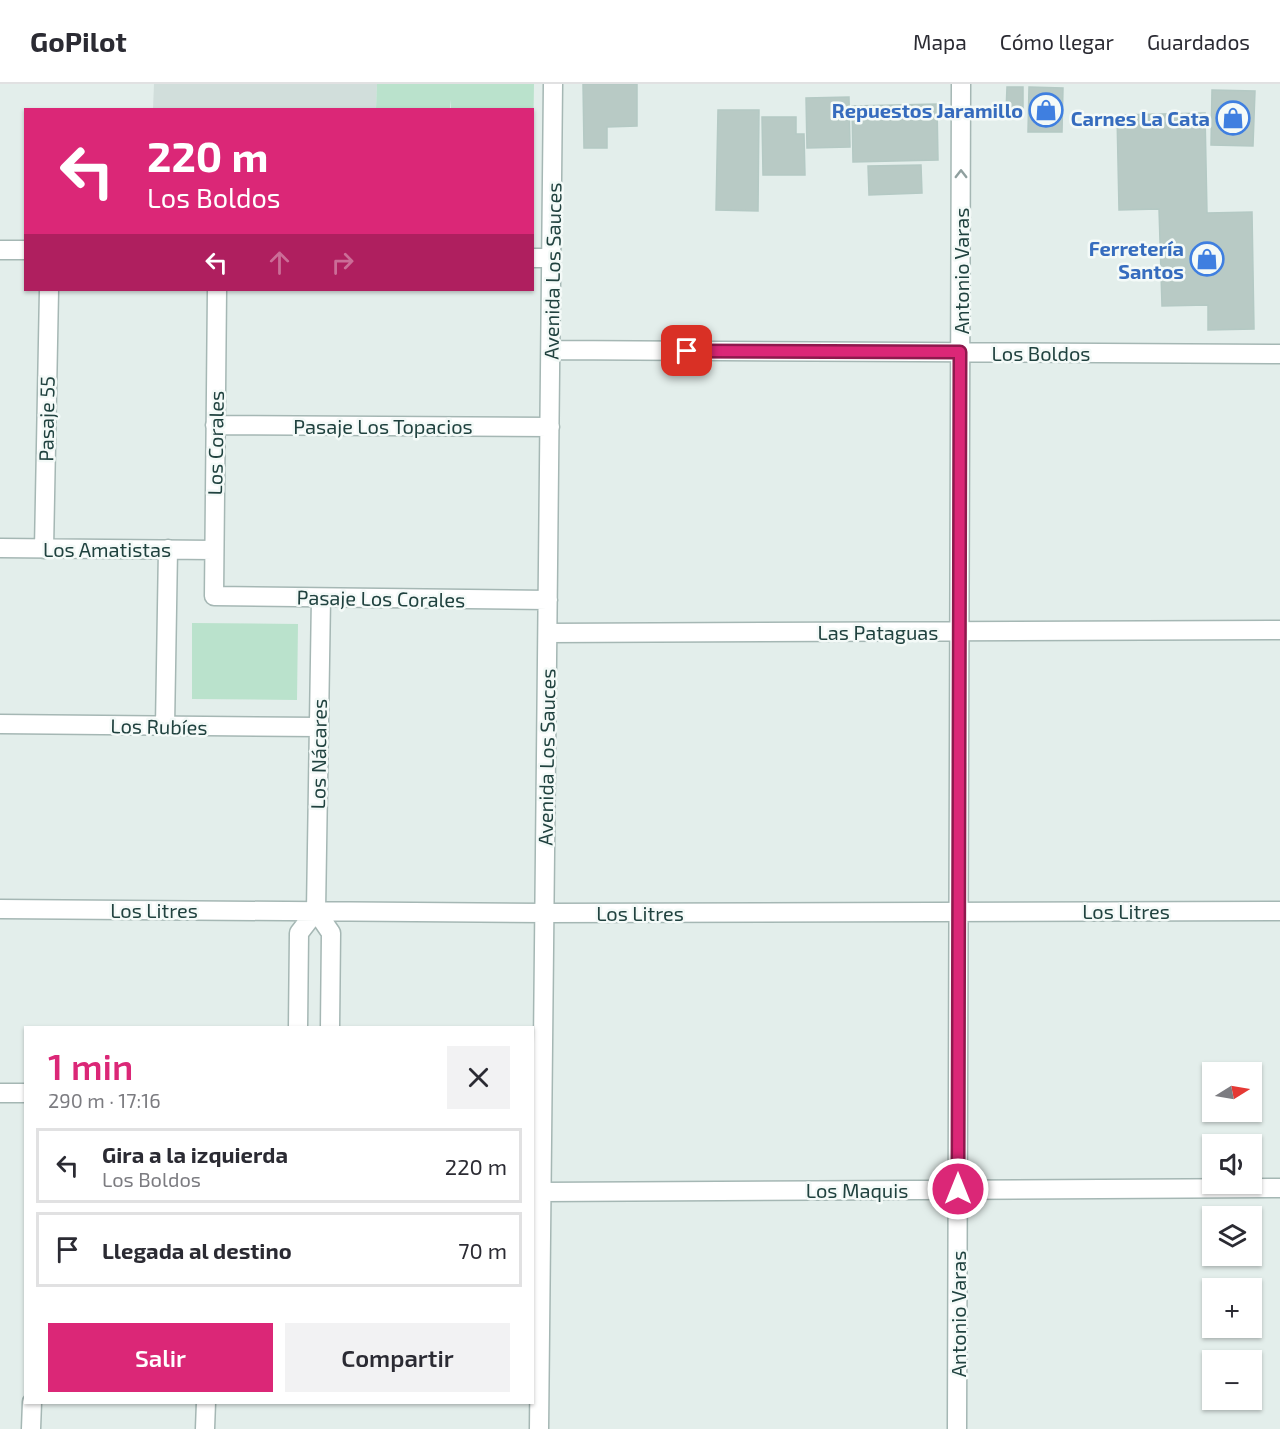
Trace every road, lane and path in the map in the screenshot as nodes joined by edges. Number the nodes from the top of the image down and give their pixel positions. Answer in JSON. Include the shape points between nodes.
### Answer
{"nodes":[{"id":1,"x":554,"y":84,"type":"edge"},
{"id":2,"x":961,"y":84,"type":"edge"},
{"id":3,"x":0,"y":250,"type":"edge"},
{"id":4,"x":24,"y":250,"type":"edge"},
{"id":5,"x":534,"y":258,"type":"edge"},
{"id":6,"x":552,"y":258,"type":"junction"},
{"id":7,"x":49,"y":291,"type":"edge"},
{"id":8,"x":217,"y":291,"type":"edge"},
{"id":9,"x":551,"y":350,"type":"junction"},
{"id":10,"x":960,"y":352,"type":"junction"},
{"id":11,"x":1280,"y":354,"type":"edge"},
{"id":12,"x":215,"y":425,"type":"junction"},
{"id":13,"x":550,"y":427,"type":"junction"},
{"id":14,"x":0,"y":548,"type":"edge"},
{"id":15,"x":44,"y":549,"type":"junction"},
{"id":16,"x":168,"y":549,"type":"junction"},
{"id":17,"x":214,"y":550,"type":"junction"},
{"id":18,"x":214,"y":596,"type":"joint"},
{"id":19,"x":321,"y":598,"type":"junction"},
{"id":20,"x":548,"y":600,"type":"junction"},
{"id":21,"x":1280,"y":630,"type":"edge"},
{"id":22,"x":960,"y":631,"type":"junction"},
{"id":23,"x":548,"y":633,"type":"junction"},
{"id":24,"x":0,"y":724,"type":"edge"},
{"id":25,"x":165,"y":726,"type":"junction"},
{"id":26,"x":319,"y":728,"type":"junction"},
{"id":27,"x":0,"y":909,"type":"edge"},
{"id":28,"x":316,"y":911,"type":"junction"},
{"id":29,"x":1280,"y":911,"type":"edge"},
{"id":30,"x":959,"y":912,"type":"junction"},
{"id":31,"x":544,"y":913,"type":"junction"},
{"id":32,"x":298,"y":1026,"type":"edge"},
{"id":33,"x":330,"y":1026,"type":"edge"},
{"id":34,"x":0,"y":1093,"type":"edge"},
{"id":35,"x":24,"y":1093,"type":"edge"},
{"id":36,"x":1280,"y":1188,"type":"edge"},
{"id":37,"x":958,"y":1189,"type":"junction"},
{"id":38,"x":542,"y":1192,"type":"junction"},
{"id":39,"x":537,"y":1283,"type":"edge"},
{"id":40,"x":32,"y":1404,"type":"edge"},
{"id":41,"x":206,"y":1404,"type":"edge"},
{"id":42,"x":31,"y":1429,"type":"edge"},
{"id":43,"x":205,"y":1429,"type":"edge"},
{"id":44,"x":539,"y":1429,"type":"edge"},
{"id":45,"x":957,"y":1429,"type":"edge"}],
"edges":[{"from":1,"to":6,"type":"street","name":"Avenida Los Sauces"},
{"from":10,"to":2,"type":"street","name":"Antonio Varas","one_way":true},
{"from":3,"to":4,"type":"street"},
{"from":5,"to":6,"type":"street"},
{"from":6,"to":9,"type":"street","name":"Avenida Los Sauces"},
{"from":7,"to":15,"type":"street","name":"Pasaje 55"},
{"from":8,"to":12,"type":"street","name":"Los Corales"},
{"from":9,"to":10,"type":"street","name":"Los Boldos"},
{"from":9,"to":13,"type":"street","name":"Avenida Los Sauces"},
{"from":10,"to":11,"type":"street","name":"Los Boldos"},
{"from":10,"to":22,"type":"street","name":"Antonio Varas"},
{"from":12,"to":13,"type":"street","name":"Pasaje Los Topacios"},
{"from":12,"to":17,"type":"street","name":"Los Corales"},
{"from":13,"to":20,"type":"street","name":"Avenida Los Sauces"},
{"from":14,"to":15,"type":"street","name":"Los Amatistas"},
{"from":15,"to":16,"type":"street","name":"Los Amatistas"},
{"from":16,"to":17,"type":"street","name":"Los Amatistas"},
{"from":16,"to":25,"type":"street"},
{"from":17,"to":18,"type":"street","name":"Los Corales"},
{"from":18,"to":19,"type":"street","name":"Pasaje Los Corales"},
{"from":19,"to":20,"type":"street","name":"Pasaje Los Corales"},
{"from":19,"to":26,"type":"street","name":"Los Nácares"},
{"from":20,"to":23,"type":"street","name":"Avenida Los Sauces"},
{"from":21,"to":22,"type":"street","name":"Las Pataguas"},
{"from":22,"to":23,"type":"street","name":"Las Pataguas"},
{"from":22,"to":30,"type":"street","name":"Antonio Varas"},
{"from":23,"to":31,"type":"street","name":"Avenida Los Sauces"},
{"from":24,"to":25,"type":"street","name":"Los Rubíes"},
{"from":25,"to":26,"type":"street","name":"Los Rubíes"},
{"from":26,"to":28,"type":"street","name":"Los Nácares"},
{"from":27,"to":28,"type":"street","name":"Los Litres"},
{"from":28,"to":31,"type":"street","name":"Los Litres"},
{"from":28,"to":32,"type":"street","via":[[299,933]]},
{"from":28,"to":33,"type":"street","via":[[332,933]]},
{"from":29,"to":30,"type":"street","name":"Los Litres"},
{"from":30,"to":31,"type":"street","name":"Los Litres"},
{"from":30,"to":37,"type":"street","name":"Antonio Varas"},
{"from":31,"to":38,"type":"street","name":"Avenida Los Sauces"},
{"from":34,"to":35,"type":"street"},
{"from":36,"to":37,"type":"street","name":"Los Maquis"},
{"from":37,"to":38,"type":"street","name":"Los Maquis"},
{"from":37,"to":45,"type":"street","name":"Antonio Varas"},
{"from":38,"to":39,"type":"street","name":"Avenida Los Sauces"},
{"from":39,"to":44,"type":"street","name":"Avenida Los Sauces"},
{"from":40,"to":42,"type":"street"},
{"from":41,"to":43,"type":"street"}]}
